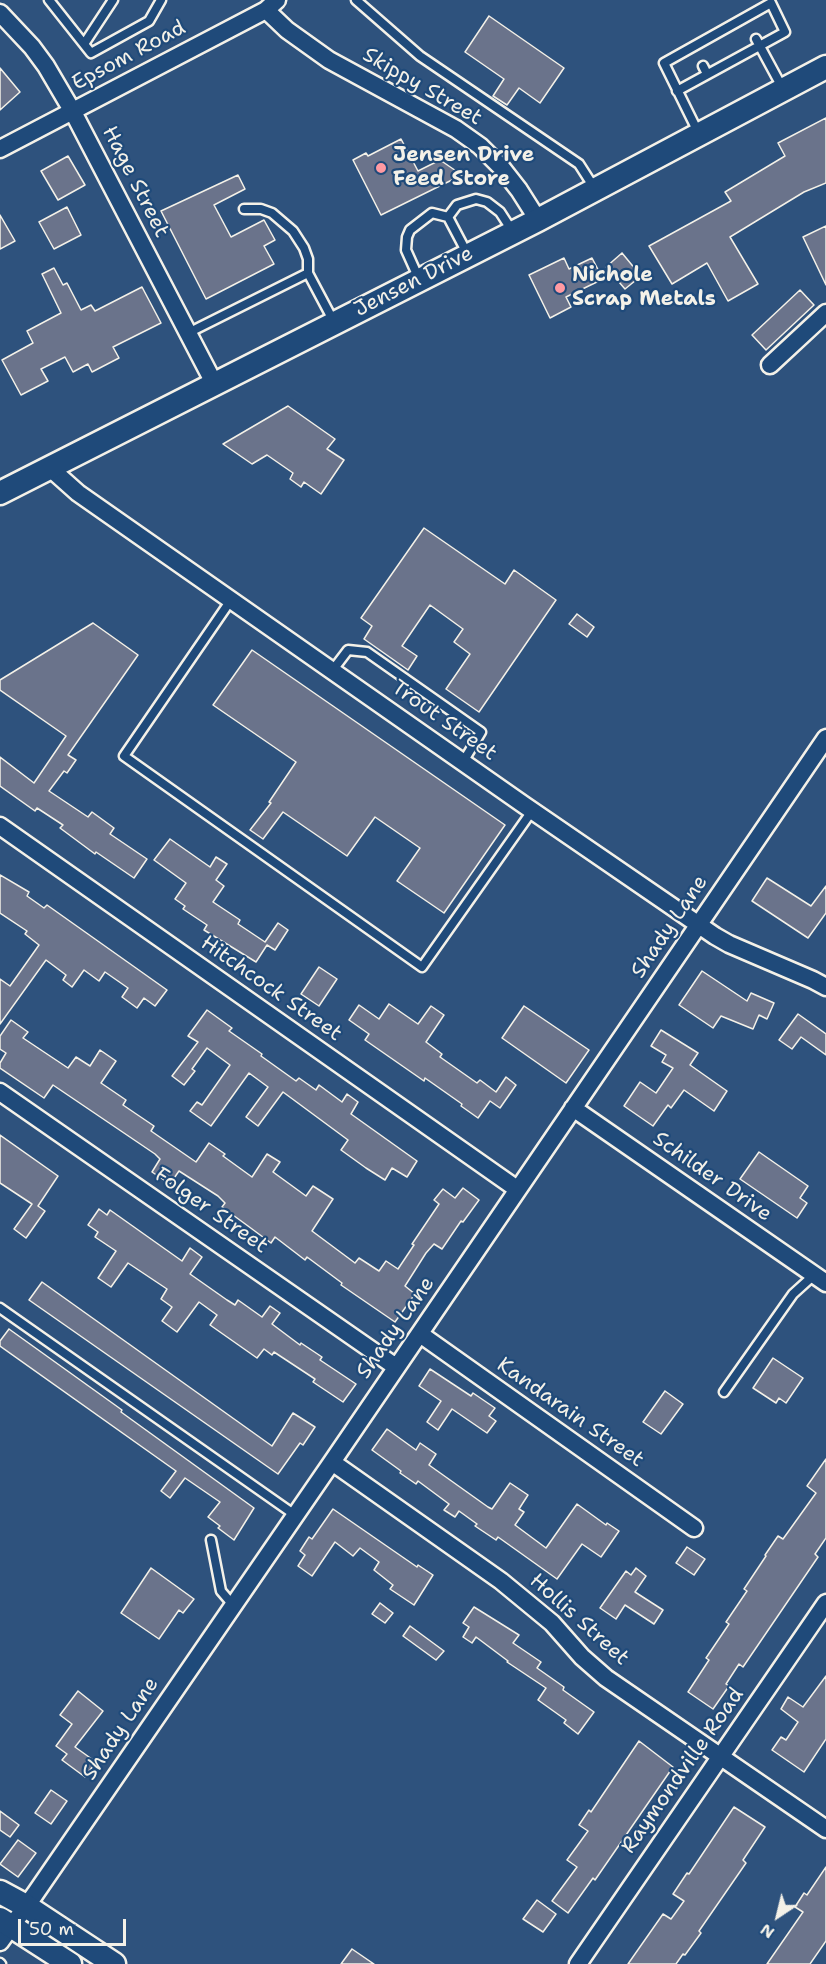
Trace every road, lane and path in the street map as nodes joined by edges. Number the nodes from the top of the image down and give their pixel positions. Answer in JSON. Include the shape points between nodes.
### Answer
{"nodes":[{"id":1,"x":50,"y":0,"type":"edge"},
{"id":2,"x":112,"y":0,"type":"edge"},
{"id":3,"x":161,"y":0,"type":"edge"},
{"id":4,"x":356,"y":0,"type":"edge"},
{"id":5,"x":267,"y":3,"type":"edge"},
{"id":6,"x":58,"y":4,"type":"edge"},
{"id":7,"x":0,"y":14,"type":"edge"},
{"id":8,"x":758,"y":43,"type":"junction"},
{"id":9,"x":84,"y":44,"type":"junction"},
{"id":10,"x":826,"y":67,"type":"edge"},
{"id":11,"x":783,"y":90,"type":"junction"},
{"id":12,"x":677,"y":91,"type":"junction"},
{"id":13,"x":73,"y":111,"type":"junction"},
{"id":14,"x":699,"y":134,"type":"junction"},
{"id":15,"x":0,"y":149,"type":"edge"},
{"id":16,"x":595,"y":189,"type":"junction"},
{"id":17,"x":244,"y":209,"type":"dead end"},
{"id":18,"x":448,"y":217,"type":"junction"},
{"id":19,"x":538,"y":220,"type":"junction"},
{"id":20,"x":514,"y":232,"type":"junction"},
{"id":21,"x":468,"y":255,"type":"junction"},
{"id":22,"x":308,"y":273,"type":"junction"},
{"id":23,"x":419,"y":280,"type":"junction"},
{"id":24,"x":826,"y":313,"type":"edge"},
{"id":25,"x":334,"y":322,"type":"junction"},
{"id":26,"x":188,"y":333,"type":"junction"},
{"id":27,"x":770,"y":365,"type":"dead end"},
{"id":28,"x":214,"y":383,"type":"junction"},
{"id":29,"x":50,"y":468,"type":"junction"},
{"id":30,"x":0,"y":493,"type":"edge"},
{"id":31,"x":231,"y":600,"type":"junction"},
{"id":32,"x":332,"y":671,"type":"junction"},
{"id":33,"x":826,"y":738,"type":"edge"},
{"id":34,"x":463,"y":762,"type":"junction"},
{"id":35,"x":532,"y":811,"type":"junction"},
{"id":36,"x":0,"y":826,"type":"edge"},
{"id":37,"x":699,"y":924,"type":"junction"},
{"id":38,"x":826,"y":987,"type":"edge"},
{"id":39,"x":0,"y":1092,"type":"edge"},
{"id":40,"x":573,"y":1108,"type":"junction"},
{"id":41,"x":517,"y":1189,"type":"junction"},
{"id":42,"x":820,"y":1279,"type":"edge"},
{"id":43,"x":0,"y":1308,"type":"edge"},
{"id":44,"x":420,"y":1334,"type":"junction"},
{"id":45,"x":396,"y":1367,"type":"junction"},
{"id":46,"x":724,"y":1392,"type":"dead end"},
{"id":47,"x":332,"y":1462,"type":"junction"},
{"id":48,"x":295,"y":1515,"type":"junction"},
{"id":49,"x":694,"y":1528,"type":"dead end"},
{"id":50,"x":211,"y":1540,"type":"dead end"},
{"id":51,"x":826,"y":1603,"type":"edge"},
{"id":52,"x":233,"y":1605,"type":"junction"},
{"id":53,"x":719,"y":1757,"type":"junction"},
{"id":54,"x":826,"y":1829,"type":"edge"},
{"id":55,"x":0,"y":1892,"type":"edge"},
{"id":56,"x":26,"y":1906,"type":"junction"},
{"id":57,"x":4,"y":1929,"type":"edge"},
{"id":58,"x":56,"y":1960,"type":"edge"},
{"id":59,"x":114,"y":1964,"type":"edge"},
{"id":60,"x":578,"y":1964,"type":"edge"}],
"edges":[{"from":1,"to":6,"type":"lane"},
{"from":2,"to":9,"type":"lane"},
{"from":3,"to":9,"type":"lane","via":[[149,21],[91,53]]},
{"from":4,"to":16,"type":"lane","via":[[420,56],[579,164]]},
{"from":5,"to":13,"type":"street","name":"Epsom Road"},
{"from":5,"to":19,"type":"street","name":"Skippy Street","via":[[287,30],[329,60],[480,146],[507,174]]},
{"from":6,"to":9,"type":"lane"},
{"from":7,"to":13,"type":"street","name":"Hage Street","via":[[32,47]]},
{"from":8,"to":11,"type":"lane"},
{"from":8,"to":12,"type":"lane","via":[[705,70]]},
{"from":8,"to":12,"type":"lane","via":[[785,32],[771,3],[746,22],[664,63]]},
{"from":10,"to":11,"type":"main road","name":"Jensen Drive"},
{"from":11,"to":14,"type":"main road","name":"Jensen Drive"},
{"from":12,"to":14,"type":"lane"},
{"from":13,"to":15,"type":"street","name":"Epsom Road"},
{"from":13,"to":26,"type":"street","name":"Hage Street"},
{"from":14,"to":16,"type":"main road","name":"Jensen Drive"},
{"from":16,"to":19,"type":"main road","name":"Jensen Drive"},
{"from":17,"to":22,"type":"lane","via":[[272,213],[293,231],[308,259]]},
{"from":18,"to":20,"type":"lane","via":[[457,204],[476,199],[500,212]]},
{"from":18,"to":21,"type":"lane"},
{"from":18,"to":23,"type":"lane","via":[[432,213],[410,230],[406,250]]},
{"from":19,"to":20,"type":"main road","name":"Jensen Drive"},
{"from":20,"to":21,"type":"main road","name":"Jensen Drive"},
{"from":21,"to":23,"type":"main road","name":"Jensen Drive"},
{"from":22,"to":25,"type":"lane"},
{"from":22,"to":26,"type":"lane"},
{"from":23,"to":25,"type":"main road","name":"Jensen Drive"},
{"from":24,"to":27,"type":"street"},
{"from":25,"to":28,"type":"main road","name":"Jensen Drive"},
{"from":26,"to":28,"type":"street","name":"Hage Street"},
{"from":28,"to":29,"type":"main road","name":"Jensen Drive"},
{"from":29,"to":30,"type":"main road","name":"Jensen Drive"},
{"from":29,"to":31,"type":"street","name":"Trout Street","via":[[78,493]]},
{"from":31,"to":32,"type":"street","name":"Trout Street"},
{"from":31,"to":35,"type":"lane","via":[[124,756],[422,967]]},
{"from":32,"to":34,"type":"street","name":"Trout Street"},
{"from":32,"to":34,"type":"lane","via":[[348,650],[367,652],[481,732]]},
{"from":33,"to":37,"type":"street","name":"Shady Lane"},
{"from":34,"to":35,"type":"street","name":"Trout Street"},
{"from":35,"to":37,"type":"street","name":"Trout Street"},
{"from":36,"to":41,"type":"street","name":"Hitchcock Street"},
{"from":37,"to":38,"type":"street","name":"Trout Street","via":[[729,944]]},
{"from":37,"to":40,"type":"street","name":"Shady Lane"},
{"from":39,"to":45,"type":"street","name":"Folger Street"},
{"from":40,"to":41,"type":"street","name":"Shady Lane"},
{"from":40,"to":42,"type":"street","name":"Schilder Drive"},
{"from":41,"to":44,"type":"street","name":"Shady Lane"},
{"from":42,"to":46,"type":"lane","via":[[793,1294]]},
{"from":43,"to":48,"type":"lane"},
{"from":44,"to":45,"type":"street","name":"Shady Lane"},
{"from":44,"to":49,"type":"street","name":"Kandarain Street"},
{"from":45,"to":47,"type":"street","name":"Shady Lane"},
{"from":47,"to":48,"type":"street","name":"Shady Lane"},
{"from":47,"to":53,"type":"street","name":"Hollis Street","via":[[501,1581],[552,1623],[594,1668]]},
{"from":48,"to":52,"type":"street","name":"Shady Lane"},
{"from":50,"to":52,"type":"lane","via":[[221,1591]]},
{"from":51,"to":53,"type":"street","name":"Raymondville Road"},
{"from":52,"to":56,"type":"street","name":"Shady Lane"},
{"from":53,"to":54,"type":"street","name":"Hollis Street"},
{"from":53,"to":60,"type":"street","name":"Raymondville Road"},
{"from":55,"to":56,"type":"main road"},
{"from":56,"to":57,"type":"street","name":"Shady Lane"},
{"from":56,"to":59,"type":"main road"},
{"from":57,"to":58,"type":"main road"}]}
